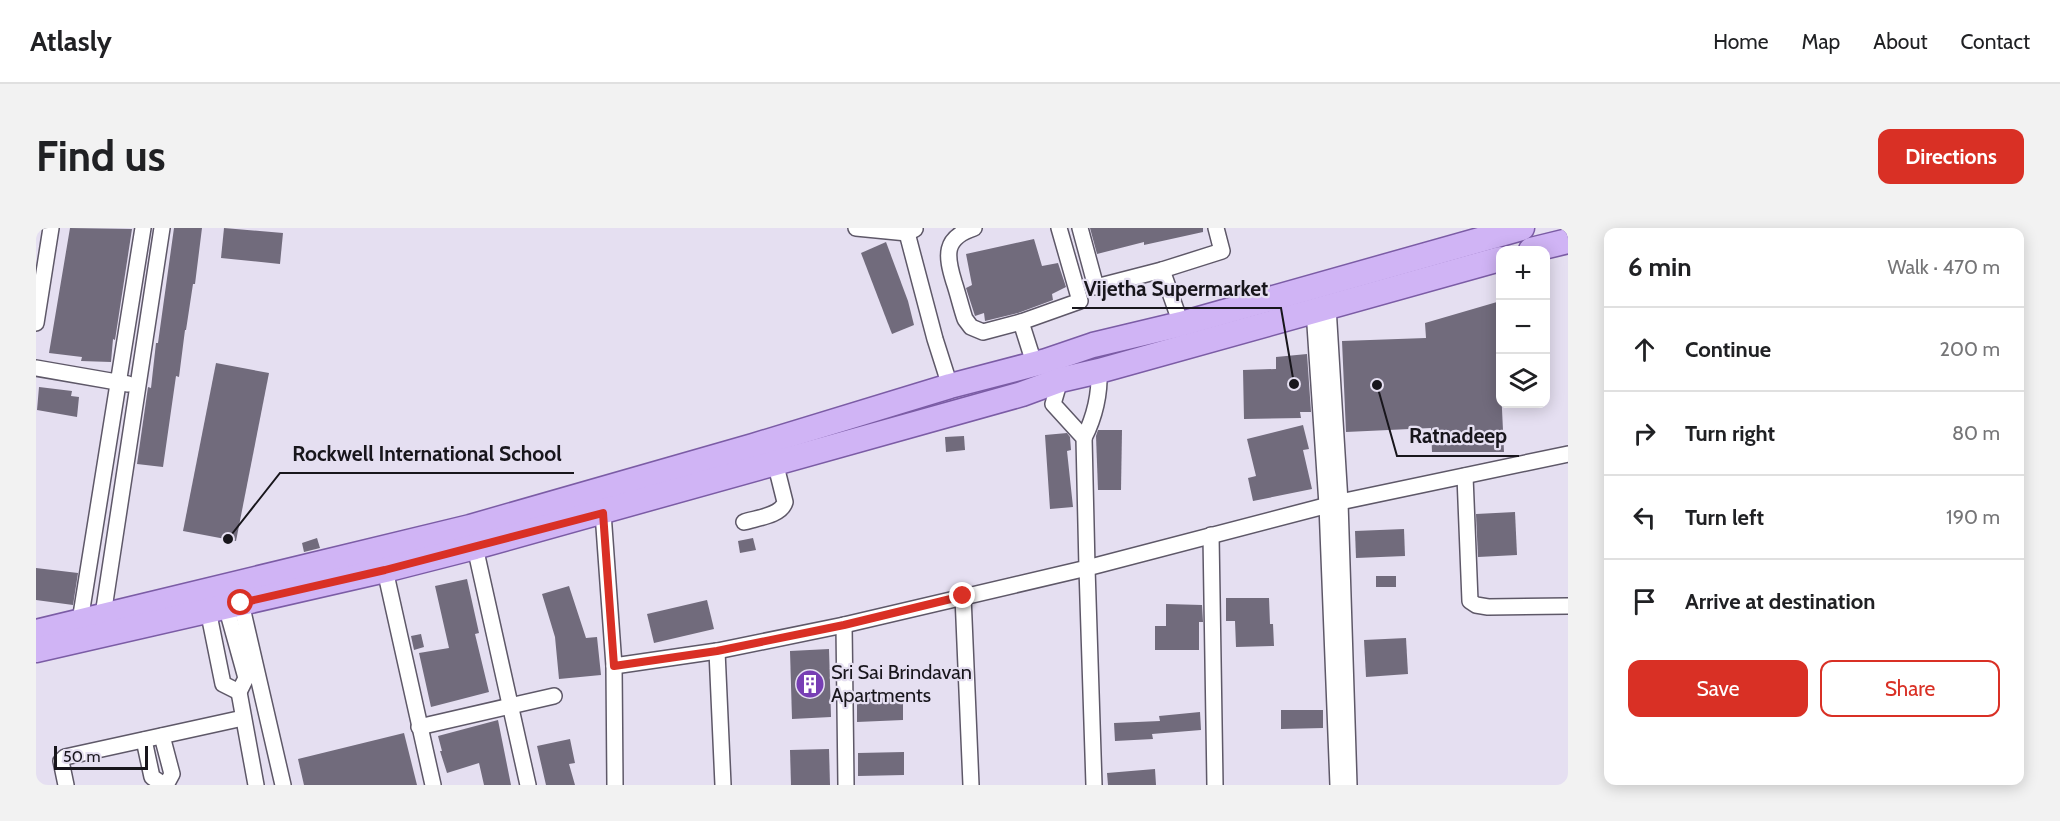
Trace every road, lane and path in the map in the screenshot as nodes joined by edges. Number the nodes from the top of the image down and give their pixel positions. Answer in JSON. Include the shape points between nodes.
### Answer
{"nodes":[{"id":1,"x":51,"y":228,"type":"edge"},
{"id":2,"x":142,"y":228,"type":"edge"},
{"id":3,"x":162,"y":228,"type":"edge"},
{"id":4,"x":856,"y":228,"type":"edge"},
{"id":5,"x":974,"y":228,"type":"edge"},
{"id":6,"x":1059,"y":228,"type":"edge"},
{"id":7,"x":1080,"y":228,"type":"edge"},
{"id":8,"x":1216,"y":228,"type":"edge"},
{"id":9,"x":1522,"y":228,"type":"edge"},
{"id":10,"x":910,"y":230,"type":"edge"},
{"id":11,"x":1481,"y":233,"type":"edge"},
{"id":12,"x":1568,"y":241,"type":"edge"},
{"id":13,"x":1547,"y":246,"type":"edge"},
{"id":14,"x":1496,"y":260,"type":"edge"},
{"id":15,"x":1162,"y":270,"type":"junction"},
{"id":16,"x":1321,"y":308,"type":"junction"},
{"id":17,"x":1021,"y":322,"type":"junction"},
{"id":18,"x":36,"y":323,"type":"edge"},
{"id":19,"x":1181,"y":324,"type":"junction"},
{"id":20,"x":1034,"y":363,"type":"junction"},
{"id":21,"x":36,"y":368,"type":"edge"},
{"id":22,"x":1099,"y":371,"type":"junction"},
{"id":23,"x":1060,"y":380,"type":"junction"},
{"id":24,"x":118,"y":382,"type":"junction"},
{"id":25,"x":137,"y":385,"type":"junction"},
{"id":26,"x":950,"y":386,"type":"junction"},
{"id":27,"x":1084,"y":438,"type":"junction"},
{"id":28,"x":787,"y":451,"type":"junction"},
{"id":29,"x":1568,"y":454,"type":"edge"},
{"id":30,"x":1465,"y":476,"type":"junction"},
{"id":31,"x":104,"y":478,"type":"junction"},
{"id":32,"x":122,"y":481,"type":"junction"},
{"id":33,"x":599,"y":502,"type":"junction"},
{"id":34,"x":1333,"y":503,"type":"junction"},
{"id":35,"x":744,"y":522,"type":"dead end"},
{"id":36,"x":1211,"y":535,"type":"junction"},
{"id":37,"x":474,"y":547,"type":"junction"},
{"id":38,"x":1087,"y":568,"type":"junction"},
{"id":39,"x":385,"y":570,"type":"junction"},
{"id":40,"x":963,"y":596,"type":"junction"},
{"id":41,"x":225,"y":606,"type":"junction"},
{"id":42,"x":1568,"y":606,"type":"edge"},
{"id":43,"x":92,"y":618,"type":"junction"},
{"id":44,"x":844,"y":625,"type":"junction"},
{"id":45,"x":36,"y":632,"type":"edge"},
{"id":46,"x":36,"y":650,"type":"edge"},
{"id":47,"x":717,"y":651,"type":"junction"},
{"id":48,"x":614,"y":666,"type":"junction"},
{"id":49,"x":239,"y":692,"type":"junction"},
{"id":50,"x":554,"y":696,"type":"dead end"},
{"id":51,"x":509,"y":706,"type":"junction"},
{"id":52,"x":243,"y":718,"type":"junction"},
{"id":53,"x":419,"y":727,"type":"junction"},
{"id":54,"x":162,"y":736,"type":"junction"},
{"id":55,"x":144,"y":740,"type":"junction"},
{"id":56,"x":66,"y":785,"type":"edge"},
{"id":57,"x":165,"y":785,"type":"edge"},
{"id":58,"x":256,"y":785,"type":"edge"},
{"id":59,"x":284,"y":785,"type":"edge"},
{"id":60,"x":433,"y":785,"type":"edge"},
{"id":61,"x":528,"y":785,"type":"edge"},
{"id":62,"x":615,"y":785,"type":"edge"},
{"id":63,"x":723,"y":785,"type":"edge"},
{"id":64,"x":846,"y":785,"type":"edge"},
{"id":65,"x":971,"y":785,"type":"edge"},
{"id":66,"x":1094,"y":785,"type":"edge"},
{"id":67,"x":1215,"y":785,"type":"edge"},
{"id":68,"x":1338,"y":785,"type":"edge"},
{"id":69,"x":1349,"y":785,"type":"edge"}],
"edges":[{"from":1,"to":18,"type":"street"},
{"from":2,"to":24,"type":"street"},
{"from":3,"to":25,"type":"street"},
{"from":4,"to":10,"type":"street"},
{"from":5,"to":17,"type":"street","via":[[961,232],[950,244],[947,259],[965,319],[983,332]]},
{"from":6,"to":17,"type":"street","via":[[1080,301]]},
{"from":7,"to":15,"type":"street","via":[[1096,287]]},
{"from":8,"to":15,"type":"street","via":[[1221,251]]},
{"from":9,"to":11,"type":"main road"},
{"from":10,"to":26,"type":"street"},
{"from":11,"to":19,"type":"main road"},
{"from":12,"to":13,"type":"main road"},
{"from":14,"to":16,"type":"main road"},
{"from":15,"to":19,"type":"street"},
{"from":16,"to":22,"type":"main road"},
{"from":16,"to":34,"type":"street"},
{"from":17,"to":20,"type":"street"},
{"from":19,"to":20,"type":"main road"},
{"from":20,"to":26,"type":"main road"},
{"from":21,"to":24,"type":"street"},
{"from":22,"to":23,"type":"main road"},
{"from":22,"to":27,"type":"street","via":[[1093,421]]},
{"from":23,"to":27,"type":"street","via":[[1053,404]]},
{"from":23,"to":28,"type":"main road","via":[[1022,394]]},
{"from":24,"to":25,"type":"street"},
{"from":24,"to":31,"type":"street"},
{"from":25,"to":32,"type":"street"},
{"from":26,"to":28,"type":"main road"},
{"from":27,"to":38,"type":"street"},
{"from":28,"to":33,"type":"main road"},
{"from":28,"to":35,"type":"street","via":[[784,507]]},
{"from":29,"to":30,"type":"street"},
{"from":30,"to":34,"type":"street"},
{"from":30,"to":42,"type":"street","via":[[1470,601],[1488,608]]},
{"from":31,"to":32,"type":"street"},
{"from":31,"to":43,"type":"street"},
{"from":32,"to":43,"type":"street"},
{"from":33,"to":37,"type":"main road"},
{"from":33,"to":43,"type":"main road","via":[[470,527]]},
{"from":33,"to":48,"type":"street"},
{"from":34,"to":36,"type":"street"},
{"from":34,"to":68,"type":"street"},
{"from":34,"to":69,"type":"street"},
{"from":36,"to":38,"type":"street"},
{"from":36,"to":67,"type":"street"},
{"from":37,"to":39,"type":"main road"},
{"from":37,"to":51,"type":"street"},
{"from":38,"to":40,"type":"street"},
{"from":38,"to":66,"type":"street"},
{"from":39,"to":41,"type":"main road"},
{"from":39,"to":53,"type":"street"},
{"from":40,"to":44,"type":"street"},
{"from":40,"to":65,"type":"street"},
{"from":41,"to":46,"type":"main road"},
{"from":41,"to":49,"type":"street","via":[[246,678]]},
{"from":41,"to":49,"type":"street","via":[[224,684]]},
{"from":41,"to":59,"type":"street"},
{"from":43,"to":45,"type":"main road"},
{"from":44,"to":47,"type":"street"},
{"from":44,"to":64,"type":"street"},
{"from":47,"to":48,"type":"street"},
{"from":47,"to":63,"type":"street"},
{"from":48,"to":62,"type":"street"},
{"from":49,"to":52,"type":"street"},
{"from":50,"to":51,"type":"street"},
{"from":51,"to":53,"type":"street"},
{"from":51,"to":61,"type":"street"},
{"from":52,"to":54,"type":"street"},
{"from":52,"to":58,"type":"street"},
{"from":53,"to":60,"type":"street"},
{"from":54,"to":55,"type":"street"},
{"from":54,"to":57,"type":"street","via":[[171,774]]},
{"from":55,"to":56,"type":"street","via":[[63,759]]},
{"from":55,"to":57,"type":"street","via":[[152,777]]}]}
